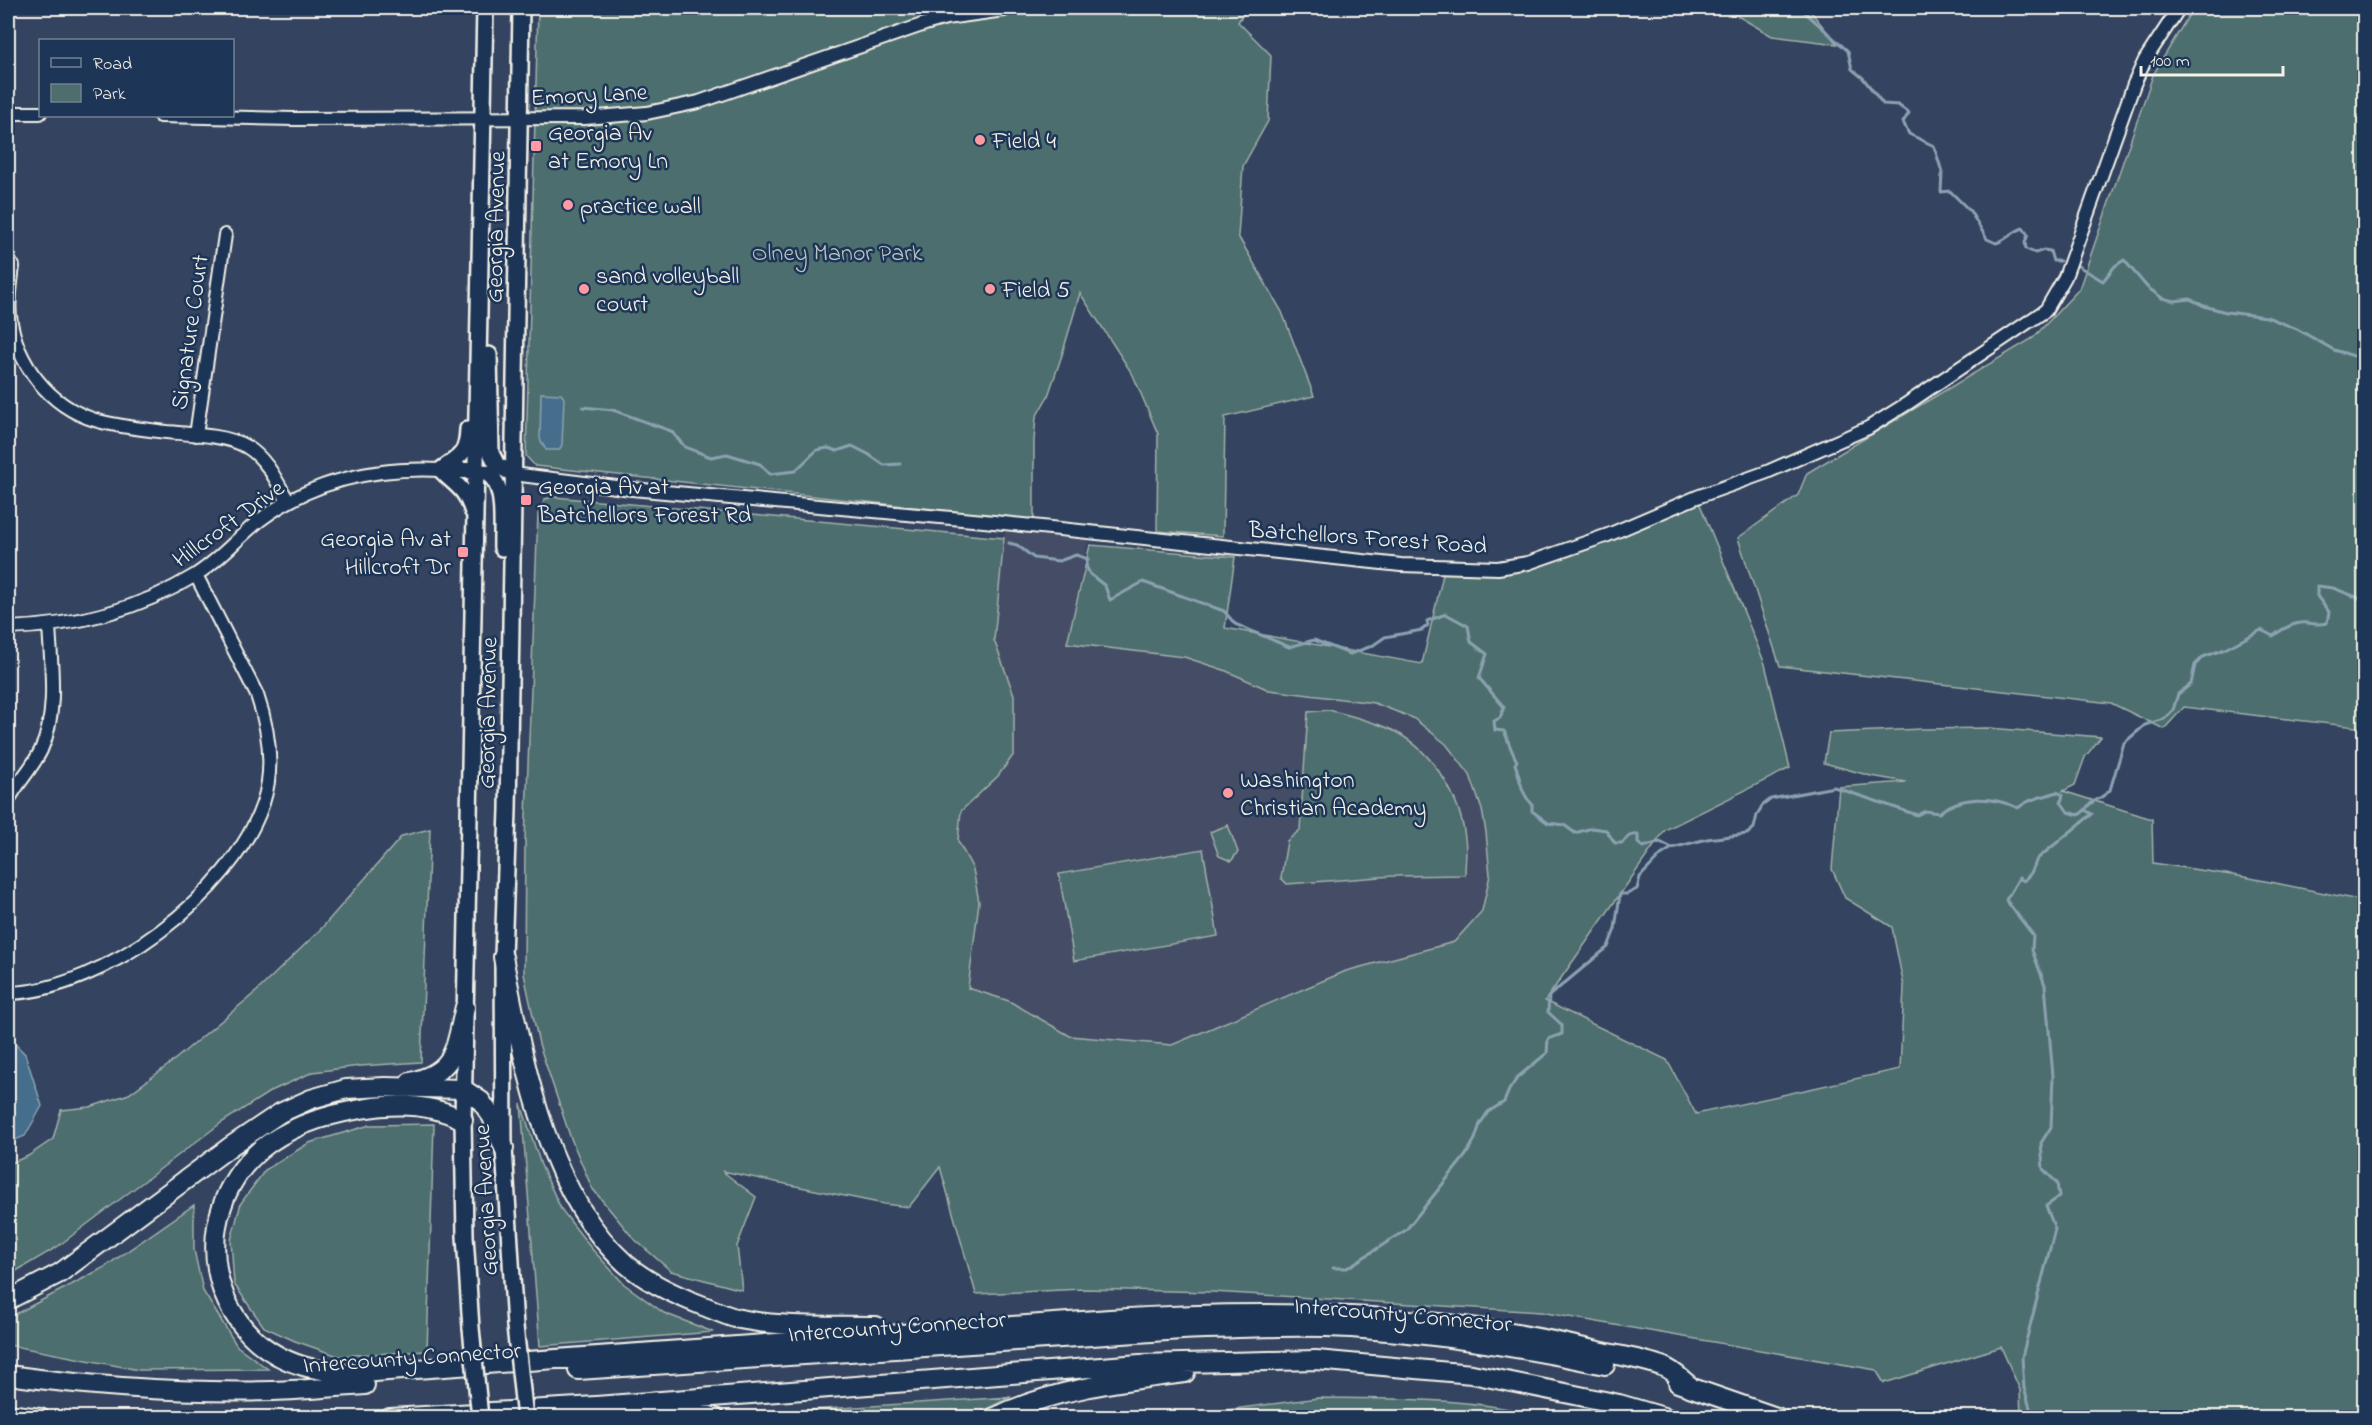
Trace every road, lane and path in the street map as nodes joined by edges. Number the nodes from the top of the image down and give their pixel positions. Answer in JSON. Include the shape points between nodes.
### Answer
{"nodes":[{"id":1,"x":485,"y":8,"type":"edge"},
{"id":2,"x":521,"y":8,"type":"edge"},
{"id":3,"x":2179,"y":8,"type":"edge"},
{"id":4,"x":1004,"y":10,"type":"dead end"},
{"id":5,"x":8,"y":113,"type":"edge"},
{"id":6,"x":39,"y":113,"type":"edge"},
{"id":7,"x":205,"y":117,"type":"edge"},
{"id":8,"x":483,"y":118,"type":"junction"},
{"id":9,"x":520,"y":118,"type":"junction"},
{"id":10,"x":225,"y":235,"type":"dead end"},
{"id":11,"x":13,"y":266,"type":"dead end"},
{"id":12,"x":480,"y":322,"type":"junction"},
{"id":13,"x":478,"y":376,"type":"junction"},
{"id":14,"x":196,"y":435,"type":"junction"},
{"id":15,"x":441,"y":470,"type":"junction"},
{"id":16,"x":477,"y":471,"type":"junction"},
{"id":17,"x":513,"y":474,"type":"junction"},
{"id":18,"x":288,"y":501,"type":"junction"},
{"id":19,"x":476,"y":521,"type":"junction"},
{"id":20,"x":196,"y":575,"type":"junction"},
{"id":21,"x":49,"y":625,"type":"junction"},
{"id":22,"x":8,"y":628,"type":"edge"},
{"id":23,"x":510,"y":648,"type":"junction"},
{"id":24,"x":8,"y":801,"type":"edge"},
{"id":25,"x":503,"y":957,"type":"junction"},
{"id":26,"x":8,"y":993,"type":"edge"},
{"id":27,"x":465,"y":1007,"type":"junction"},
{"id":28,"x":385,"y":1087,"type":"junction"},
{"id":29,"x":463,"y":1089,"type":"junction"},
{"id":30,"x":463,"y":1120,"type":"junction"},
{"id":31,"x":504,"y":1148,"type":"junction"},
{"id":32,"x":8,"y":1300,"type":"edge"},
{"id":33,"x":961,"y":1331,"type":"junction"},
{"id":34,"x":1276,"y":1361,"type":"junction"},
{"id":35,"x":8,"y":1375,"type":"edge"},
{"id":36,"x":1690,"y":1386,"type":"junction"},
{"id":37,"x":8,"y":1414,"type":"edge"},
{"id":38,"x":40,"y":1418,"type":"edge"},
{"id":39,"x":390,"y":1418,"type":"edge"},
{"id":40,"x":480,"y":1418,"type":"edge"},
{"id":41,"x":525,"y":1418,"type":"edge"},
{"id":42,"x":559,"y":1418,"type":"edge"},
{"id":43,"x":715,"y":1418,"type":"edge"},
{"id":44,"x":993,"y":1418,"type":"edge"},
{"id":45,"x":1667,"y":1418,"type":"edge"},
{"id":46,"x":1779,"y":1418,"type":"edge"}],
"edges":[{"from":1,"to":8,"type":"main road","name":"Georgia Avenue"},
{"from":2,"to":9,"type":"main road","name":"Georgia Avenue"},
{"from":3,"to":17,"type":"street","name":"Batchellors Forest Road","via":[[2145,60],[2065,277],[2046,310],[1868,428],[1767,472],[1528,563],[1498,568],[1401,565]]},
{"from":4,"to":9,"type":"street","name":"Emory Lane","via":[[925,24],[674,109],[613,117]]},
{"from":5,"to":6,"type":"street"},
{"from":7,"to":8,"type":"street","name":"Emory Lane"},
{"from":8,"to":9,"type":"street","name":"Emory Lane"},
{"from":8,"to":12,"type":"main road","name":"Georgia Avenue"},
{"from":9,"to":17,"type":"main road","name":"Georgia Avenue"},
{"from":10,"to":14,"type":"street","name":"Signature Court"},
{"from":11,"to":14,"type":"street","via":[[9,294],[12,333],[26,364],[49,394],[95,420]]},
{"from":12,"to":13,"type":"main road","name":"Georgia Avenue"},
{"from":12,"to":17,"type":"main road","via":[[489,336],[491,453],[501,469]]},
{"from":13,"to":15,"type":"main road","via":[[466,448]]},
{"from":13,"to":16,"type":"main road","name":"Georgia Avenue"},
{"from":14,"to":18,"type":"street","via":[[246,446],[267,467]]},
{"from":15,"to":16,"type":"main road"},
{"from":15,"to":18,"type":"street","name":"Hillcroft Drive","via":[[359,475]]},
{"from":15,"to":19,"type":"main road","via":[[461,487]]},
{"from":16,"to":19,"type":"main road","name":"Georgia Avenue"},
{"from":16,"to":23,"type":"main road","via":[[494,479],[500,490]]},
{"from":17,"to":23,"type":"main road","name":"Georgia Avenue"},
{"from":18,"to":20,"type":"street","name":"Hillcroft Drive"},
{"from":19,"to":27,"type":"main road","name":"Georgia Avenue"},
{"from":20,"to":21,"type":"street","name":"Hillcroft Drive","via":[[147,600]]},
{"from":20,"to":26,"type":"street","via":[[264,715],[270,758],[264,801],[257,819],[224,870],[154,935],[73,980],[51,988]]},
{"from":21,"to":22,"type":"street","name":"Hillcroft Drive"},
{"from":21,"to":24,"type":"street","via":[[48,731],[40,752]]},
{"from":23,"to":25,"type":"main road","name":"Georgia Avenue"},
{"from":25,"to":31,"type":"main road","name":"Georgia Avenue"},
{"from":25,"to":33,"type":"highway","via":[[529,1084],[551,1142],[572,1193],[600,1235],[626,1264],[658,1287],[735,1318]]},
{"from":27,"to":28,"type":"highway","via":[[453,1053],[442,1068],[433,1076]]},
{"from":27,"to":29,"type":"main road","name":"Georgia Avenue"},
{"from":28,"to":29,"type":"highway"},
{"from":28,"to":32,"type":"highway","via":[[346,1089],[280,1113],[60,1273]]},
{"from":29,"to":30,"type":"main road","name":"Georgia Avenue"},
{"from":29,"to":31,"type":"highway","via":[[481,1101]]},
{"from":30,"to":33,"type":"highway","via":[[446,1111],[422,1106],[372,1107],[329,1114],[294,1128],[261,1150],[240,1172],[225,1197],[216,1225],[215,1257],[220,1287],[231,1312],[249,1333],[269,1350],[302,1366],[347,1374]]},
{"from":30,"to":40,"type":"main road","name":"Georgia Avenue","bridge":true,"via":[[465,1236]]},
{"from":31,"to":41,"type":"main road","name":"Georgia Avenue","bridge":true,"via":[[514,1326]]},
{"from":33,"to":36,"type":"highway","via":[[1194,1314],[1375,1317],[1448,1324],[1571,1344],[1666,1368]]},
{"from":34,"to":39,"type":"highway","via":[[1140,1364]]},
{"from":34,"to":44,"type":"highway","via":[[1098,1384]]},
{"from":34,"to":45,"type":"highway","via":[[1316,1360],[1472,1374],[1619,1404]]},
{"from":35,"to":36,"type":"highway","name":"Intercounty Connector","via":[[92,1386],[274,1391],[1170,1330],[1266,1327],[1350,1328],[1482,1342],[1546,1352]]},
{"from":36,"to":46,"type":"highway","name":"Intercounty Connector"},
{"from":37,"to":38,"type":"highway"},
{"from":42,"to":43,"type":"highway","via":[[662,1411]]}]}
